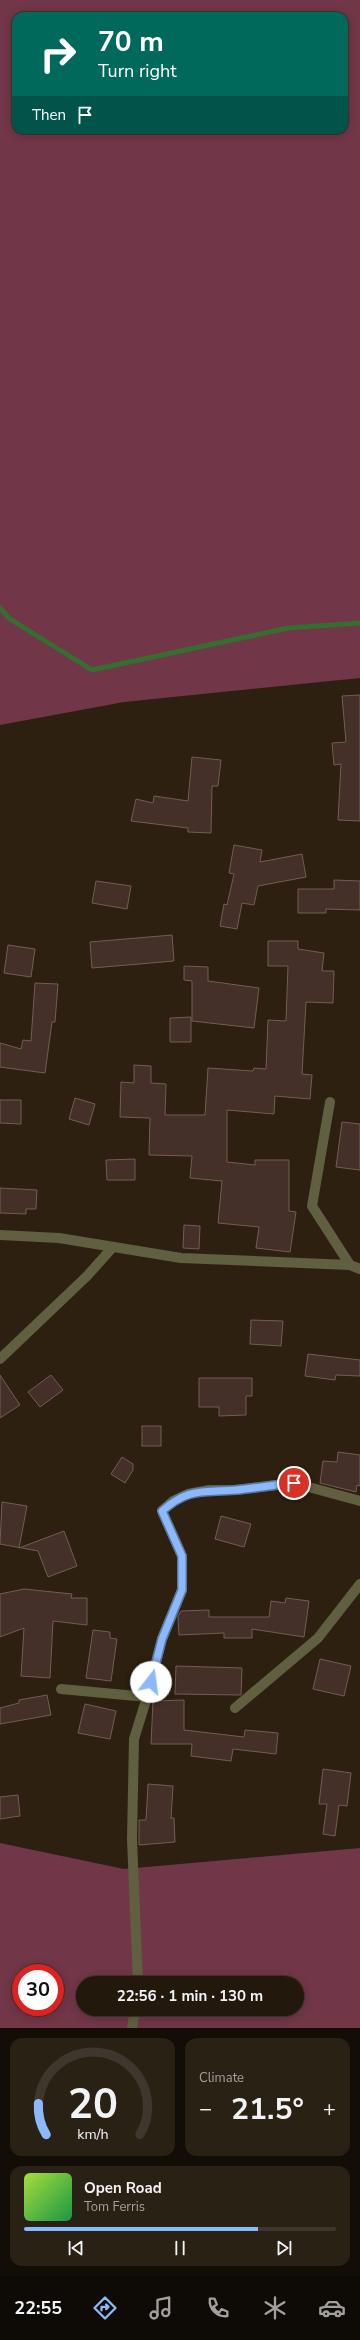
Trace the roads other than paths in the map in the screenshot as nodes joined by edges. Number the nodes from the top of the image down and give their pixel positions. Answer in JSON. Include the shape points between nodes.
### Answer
{"nodes":[{"id":1,"x":330,"y":1102,"type":"dead end"},
{"id":2,"x":0,"y":1235,"type":"edge"},
{"id":3,"x":112,"y":1247,"type":"junction"},
{"id":4,"x":355,"y":1267,"type":"edge"},
{"id":5,"x":0,"y":1359,"type":"edge"},
{"id":6,"x":360,"y":1500,"type":"edge"},
{"id":7,"x":360,"y":1584,"type":"edge"},
{"id":8,"x":60,"y":1689,"type":"dead end"},
{"id":9,"x":147,"y":1696,"type":"junction"},
{"id":10,"x":235,"y":1708,"type":"dead end"},
{"id":11,"x":138,"y":1976,"type":"edge"},
{"id":12,"x":134,"y":2016,"type":"edge"},
{"id":13,"x":132,"y":2028,"type":"edge"}],
"edges":[{"from":1,"to":4,"type":"street","via":[[312,1206]]},
{"from":2,"to":3,"type":"street","via":[[59,1238]]},
{"from":3,"to":4,"type":"street","via":[[181,1258]]},
{"from":3,"to":5,"type":"street","via":[[88,1276]]},
{"from":6,"to":9,"type":"street","via":[[294,1483],[188,1494],[173,1501],[162,1511],[182,1556],[182,1590],[162,1639]]},
{"from":7,"to":10,"type":"street","via":[[318,1638]]},
{"from":8,"to":9,"type":"street"},
{"from":9,"to":11,"type":"street","via":[[134,1739],[132,1839]]},
{"from":12,"to":13,"type":"street"}]}
